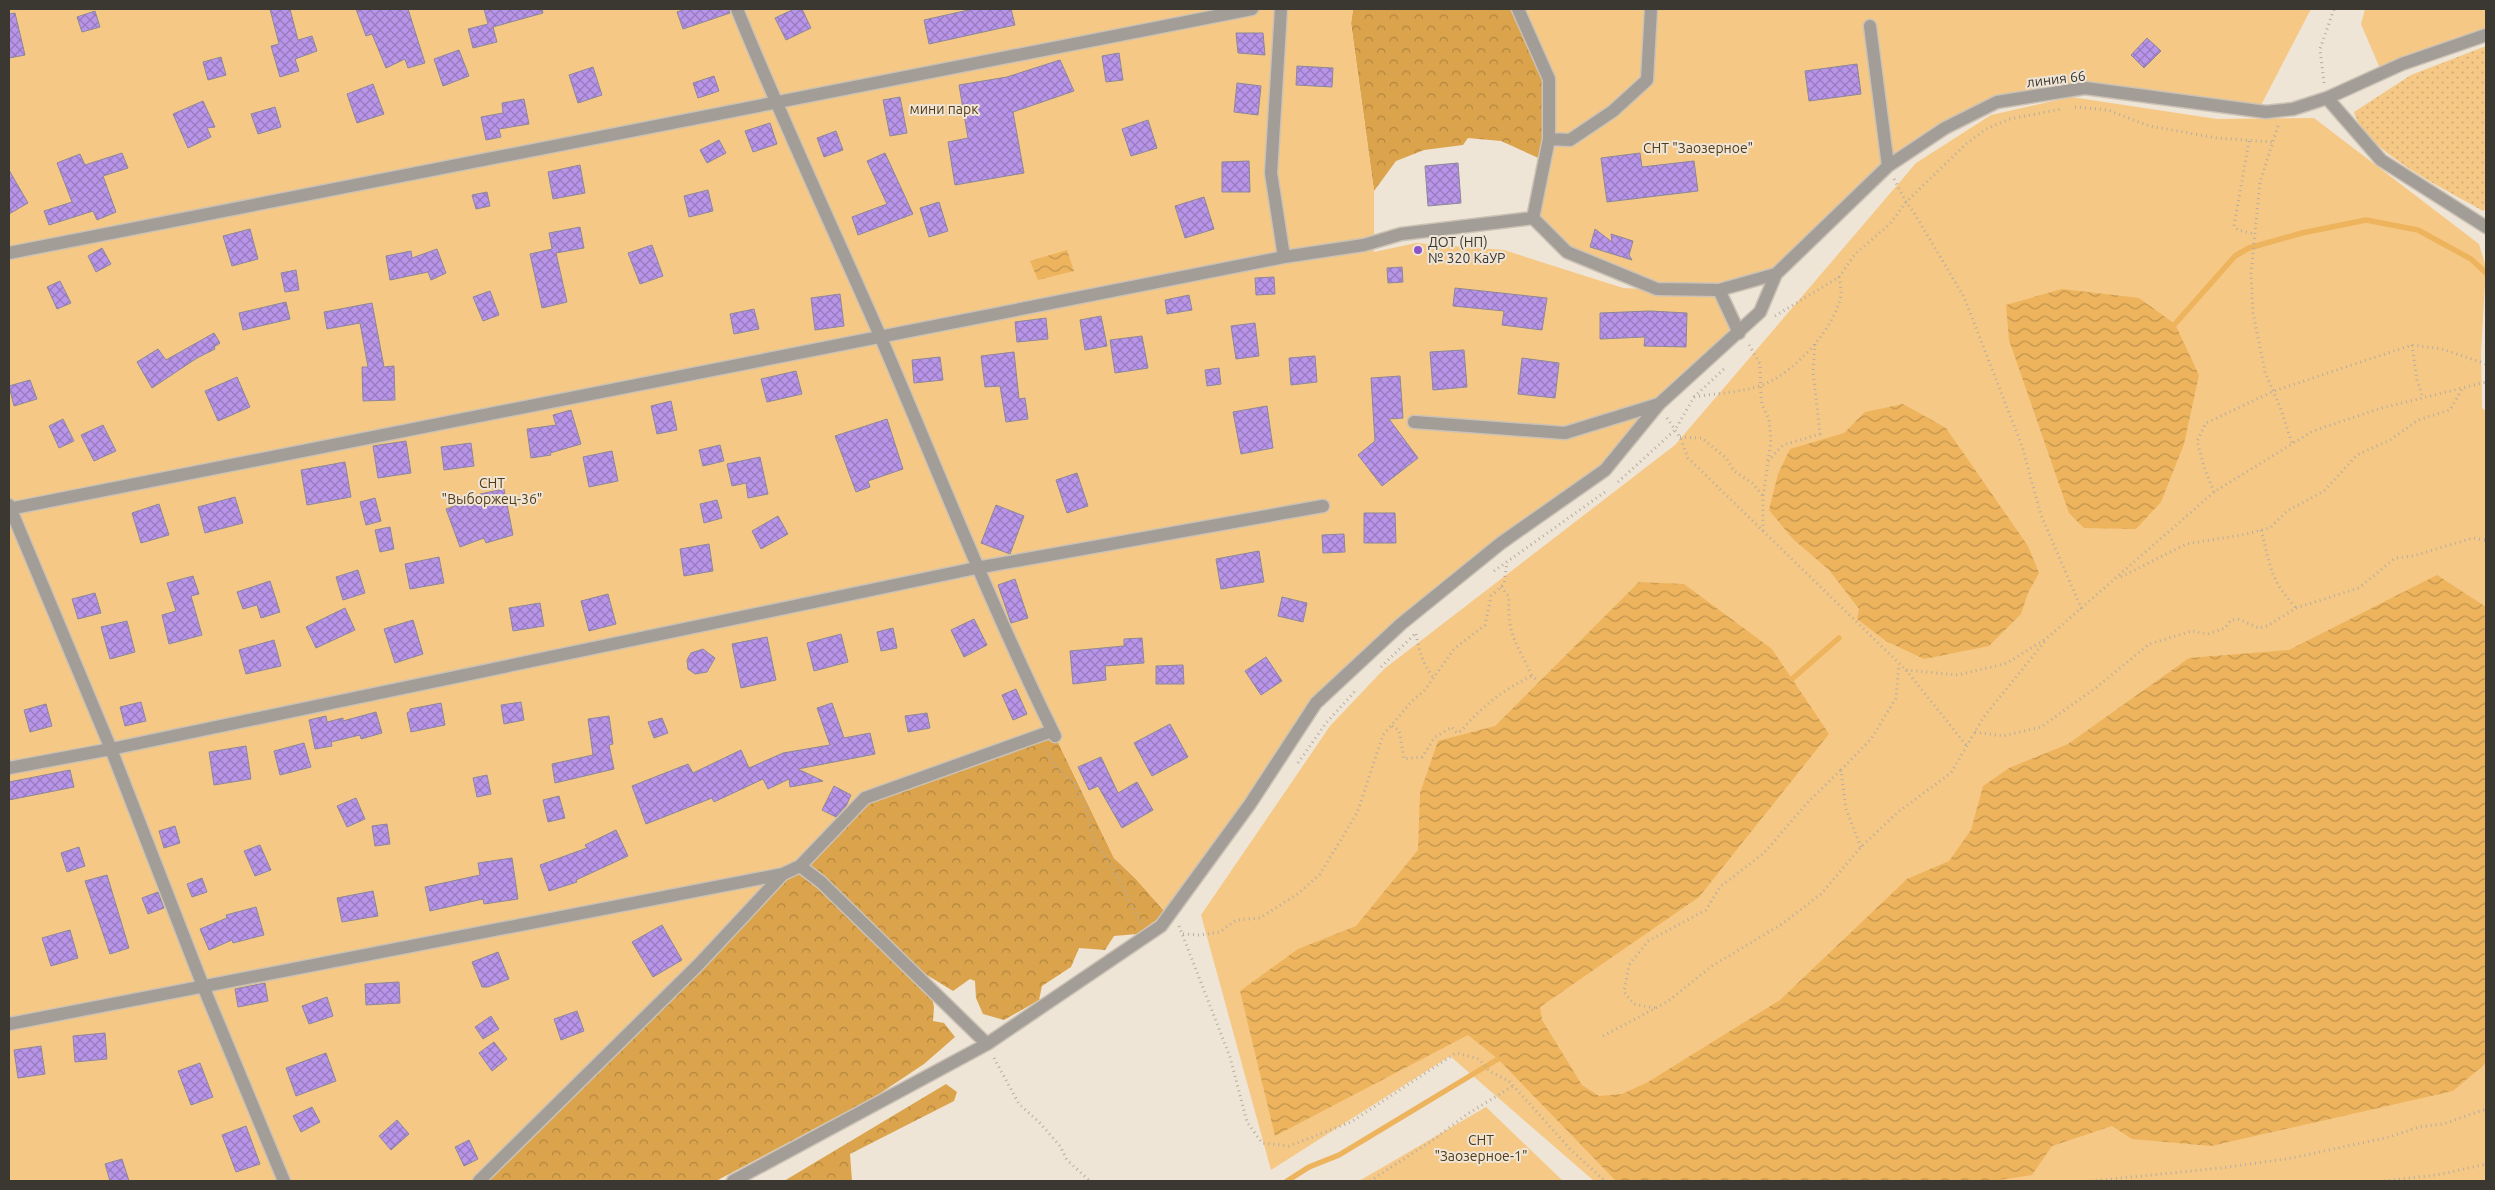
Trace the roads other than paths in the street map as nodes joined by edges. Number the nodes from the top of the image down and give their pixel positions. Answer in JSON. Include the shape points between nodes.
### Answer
{"nodes":[{"id":1,"x":737,"y":9,"type":"edge"},
{"id":2,"x":1252,"y":9,"type":"edge"},
{"id":3,"x":1281,"y":9,"type":"edge"},
{"id":4,"x":1518,"y":9,"type":"edge"},
{"id":5,"x":1651,"y":9,"type":"edge"},
{"id":6,"x":1870,"y":26,"type":"dead end"},
{"id":7,"x":2486,"y":35,"type":"edge"},
{"id":8,"x":2327,"y":98,"type":"junction"},
{"id":9,"x":775,"y":101,"type":"junction"},
{"id":10,"x":1549,"y":139,"type":"junction"},
{"id":11,"x":1888,"y":166,"type":"junction"},
{"id":12,"x":1534,"y":218,"type":"junction"},
{"id":13,"x":2486,"y":227,"type":"edge"},
{"id":14,"x":9,"y":252,"type":"edge"},
{"id":15,"x":1284,"y":257,"type":"junction"},
{"id":16,"x":1776,"y":274,"type":"junction"},
{"id":17,"x":1719,"y":290,"type":"junction"},
{"id":18,"x":881,"y":338,"type":"junction"},
{"id":19,"x":1743,"y":338,"type":"junction"},
{"id":20,"x":1659,"y":404,"type":"junction"},
{"id":21,"x":1414,"y":422,"type":"dead end"},
{"id":22,"x":1323,"y":506,"type":"dead end"},
{"id":23,"x":9,"y":508,"type":"edge"},
{"id":24,"x":976,"y":568,"type":"junction"},
{"id":25,"x":111,"y":750,"type":"junction"},
{"id":26,"x":9,"y":768,"type":"edge"},
{"id":27,"x":800,"y":866,"type":"junction"},
{"id":28,"x":783,"y":874,"type":"junction"},
{"id":29,"x":203,"y":986,"type":"junction"},
{"id":30,"x":9,"y":1024,"type":"edge"},
{"id":31,"x":987,"y":1044,"type":"junction"},
{"id":32,"x":284,"y":1181,"type":"edge"},
{"id":33,"x":478,"y":1181,"type":"edge"},
{"id":34,"x":732,"y":1181,"type":"edge"}],
"edges":[{"from":1,"to":9,"type":"street"},
{"from":2,"to":9,"type":"street"},
{"from":3,"to":15,"type":"street","via":[[1271,172]]},
{"from":4,"to":10,"type":"street","via":[[1549,80]]},
{"from":5,"to":10,"type":"street","via":[[1647,80],[1613,111],[1570,140]]},
{"from":6,"to":11,"type":"street"},
{"from":7,"to":8,"type":"street","name":"линия 66","via":[[2402,64]]},
{"from":8,"to":11,"type":"street","name":"линия 66","via":[[2293,109],[2266,112],[2086,88],[1998,102],[1945,128]]},
{"from":8,"to":13,"type":"street","via":[[2380,160]]},
{"from":9,"to":14,"type":"street"},
{"from":9,"to":18,"type":"street"},
{"from":10,"to":12,"type":"street"},
{"from":11,"to":16,"type":"street","name":"линия 66"},
{"from":12,"to":15,"type":"street","via":[[1401,234],[1364,245]]},
{"from":12,"to":17,"type":"street","via":[[1567,252],[1657,289]]},
{"from":15,"to":18,"type":"street"},
{"from":16,"to":17,"type":"street"},
{"from":16,"to":19,"type":"street","name":"линия 66","via":[[1760,312]]},
{"from":17,"to":19,"type":"street"},
{"from":18,"to":23,"type":"street"},
{"from":18,"to":24,"type":"street"},
{"from":19,"to":20,"type":"street"},
{"from":20,"to":21,"type":"street","via":[[1564,433]]},
{"from":20,"to":31,"type":"street","via":[[1605,470],[1502,543],[1401,624],[1316,703],[1171,916],[1149,936]]},
{"from":22,"to":24,"type":"street"},
{"from":23,"to":25,"type":"street"},
{"from":24,"to":25,"type":"street"},
{"from":24,"to":27,"type":"street","via":[[1054,734],[1039,735],[865,798]]},
{"from":25,"to":26,"type":"street"},
{"from":25,"to":29,"type":"street"},
{"from":27,"to":28,"type":"street"},
{"from":27,"to":31,"type":"street","via":[[821,882]]},
{"from":28,"to":29,"type":"street"},
{"from":28,"to":33,"type":"street","via":[[699,964]]},
{"from":29,"to":30,"type":"street"},
{"from":29,"to":32,"type":"street"},
{"from":31,"to":34,"type":"street"}]}
